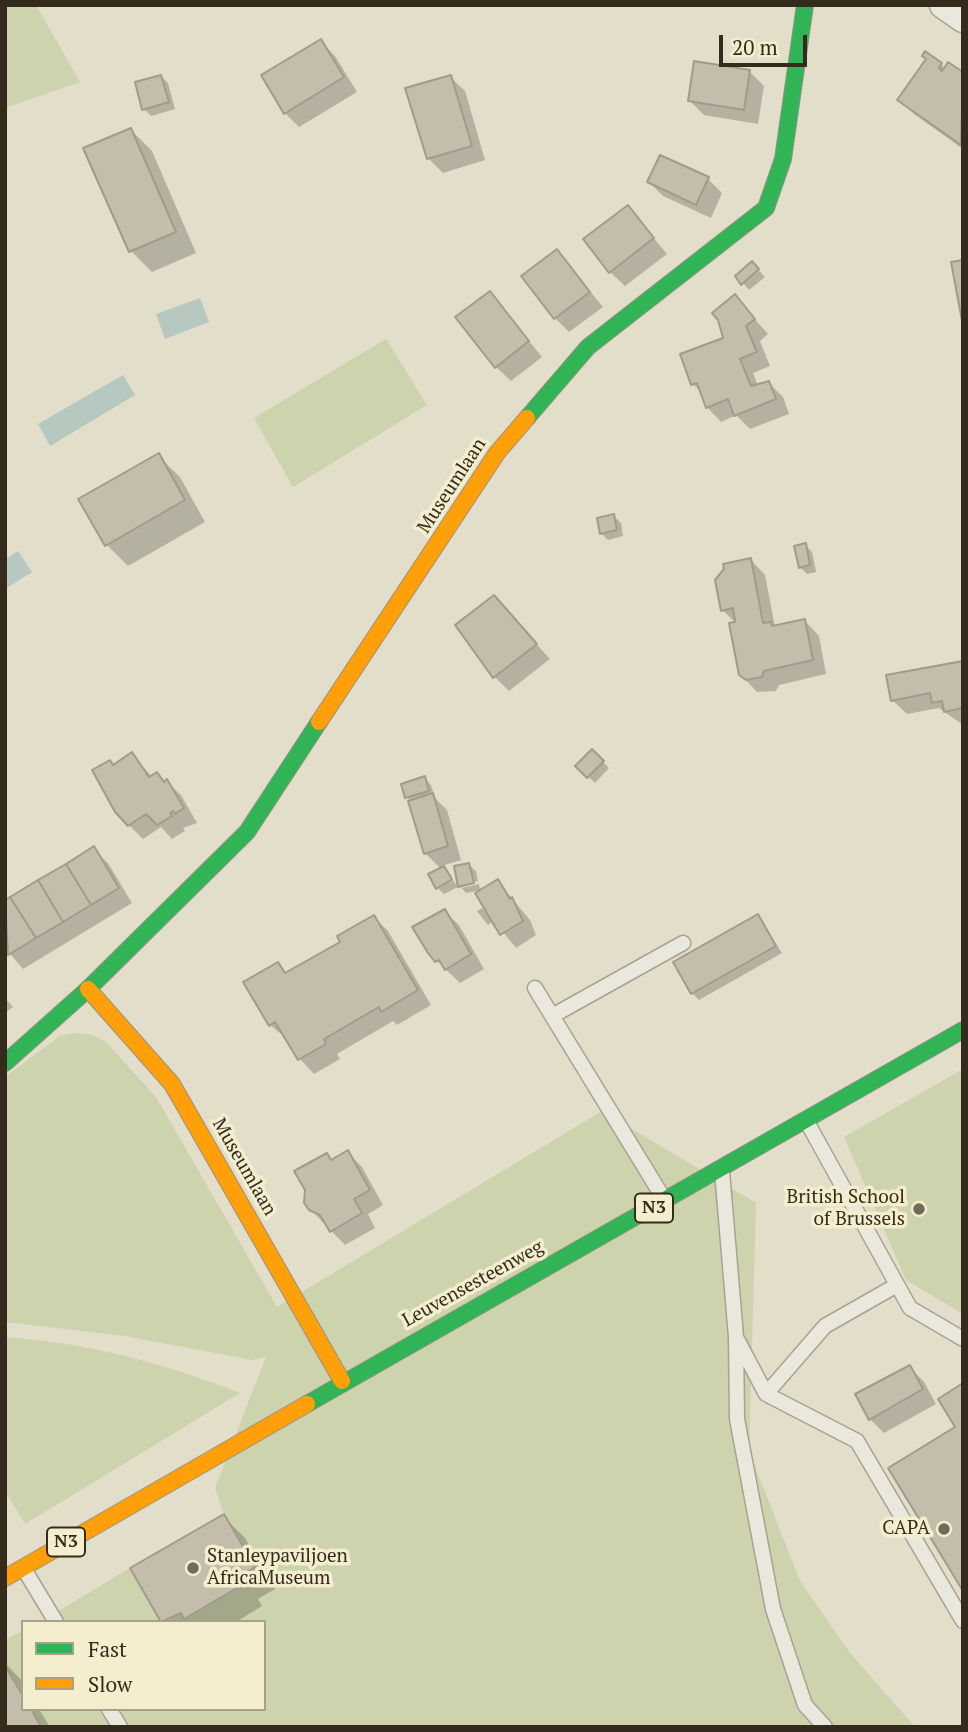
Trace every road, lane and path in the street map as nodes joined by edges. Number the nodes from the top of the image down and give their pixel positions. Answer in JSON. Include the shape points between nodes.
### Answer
{"nodes":[{"id":1,"x":805,"y":5,"type":"edge"},
{"id":2,"x":943,"y":5,"type":"edge"},
{"id":3,"x":963,"y":19,"type":"edge"},
{"id":4,"x":683,"y":943,"type":"dead end"},
{"id":5,"x":535,"y":988,"type":"dead end"},
{"id":6,"x":88,"y":989,"type":"junction"},
{"id":7,"x":552,"y":1016,"type":"junction"},
{"id":8,"x":963,"y":1030,"type":"edge"},
{"id":9,"x":5,"y":1063,"type":"edge"},
{"id":10,"x":807,"y":1121,"type":"junction"},
{"id":11,"x":722,"y":1170,"type":"junction"},
{"id":12,"x":666,"y":1201,"type":"junction"},
{"id":13,"x":897,"y":1285,"type":"junction"},
{"id":14,"x":736,"y":1337,"type":"junction"},
{"id":15,"x":963,"y":1339,"type":"edge"},
{"id":16,"x":342,"y":1381,"type":"junction"},
{"id":17,"x":766,"y":1394,"type":"junction"},
{"id":18,"x":23,"y":1567,"type":"junction"},
{"id":19,"x":5,"y":1578,"type":"edge"},
{"id":20,"x":55,"y":1620,"type":"edge"},
{"id":21,"x":963,"y":1621,"type":"edge"},
{"id":22,"x":110,"y":1711,"type":"edge"},
{"id":23,"x":120,"y":1727,"type":"edge"},
{"id":24,"x":825,"y":1727,"type":"edge"}],
"edges":[{"from":1,"to":6,"type":"street","name":"Museumlaan","via":[[786,155],[780,181],[766,208],[589,347],[497,453],[247,832]]},
{"from":2,"to":3,"type":"street"},
{"from":4,"to":7,"type":"lane"},
{"from":5,"to":7,"type":"lane"},
{"from":6,"to":9,"type":"street","name":"Museumlaan"},
{"from":6,"to":16,"type":"street","name":"Museumlaan","via":[[172,1084]]},
{"from":7,"to":12,"type":"lane"},
{"from":8,"to":10,"type":"street","name":"Leuvensesteenweg","number":"N3"},
{"from":10,"to":11,"type":"street","name":"Leuvensesteenweg","number":"N3"},
{"from":10,"to":13,"type":"lane"},
{"from":11,"to":12,"type":"street","name":"Leuvensesteenweg","number":"N3"},
{"from":11,"to":14,"type":"lane"},
{"from":12,"to":16,"type":"street","name":"Leuvensesteenweg","number":"N3"},
{"from":13,"to":15,"type":"lane","via":[[909,1308]]},
{"from":13,"to":17,"type":"lane","via":[[825,1326]]},
{"from":14,"to":17,"type":"lane"},
{"from":14,"to":24,"type":"lane","via":[[737,1419],[773,1609],[805,1705]]},
{"from":16,"to":18,"type":"street","name":"Leuvensesteenweg","number":"N3"},
{"from":17,"to":21,"type":"lane","via":[[857,1441]]},
{"from":18,"to":19,"type":"street","name":"Leuvensesteenweg","number":"N3"},
{"from":18,"to":20,"type":"lane"},
{"from":22,"to":23,"type":"lane"}]}
